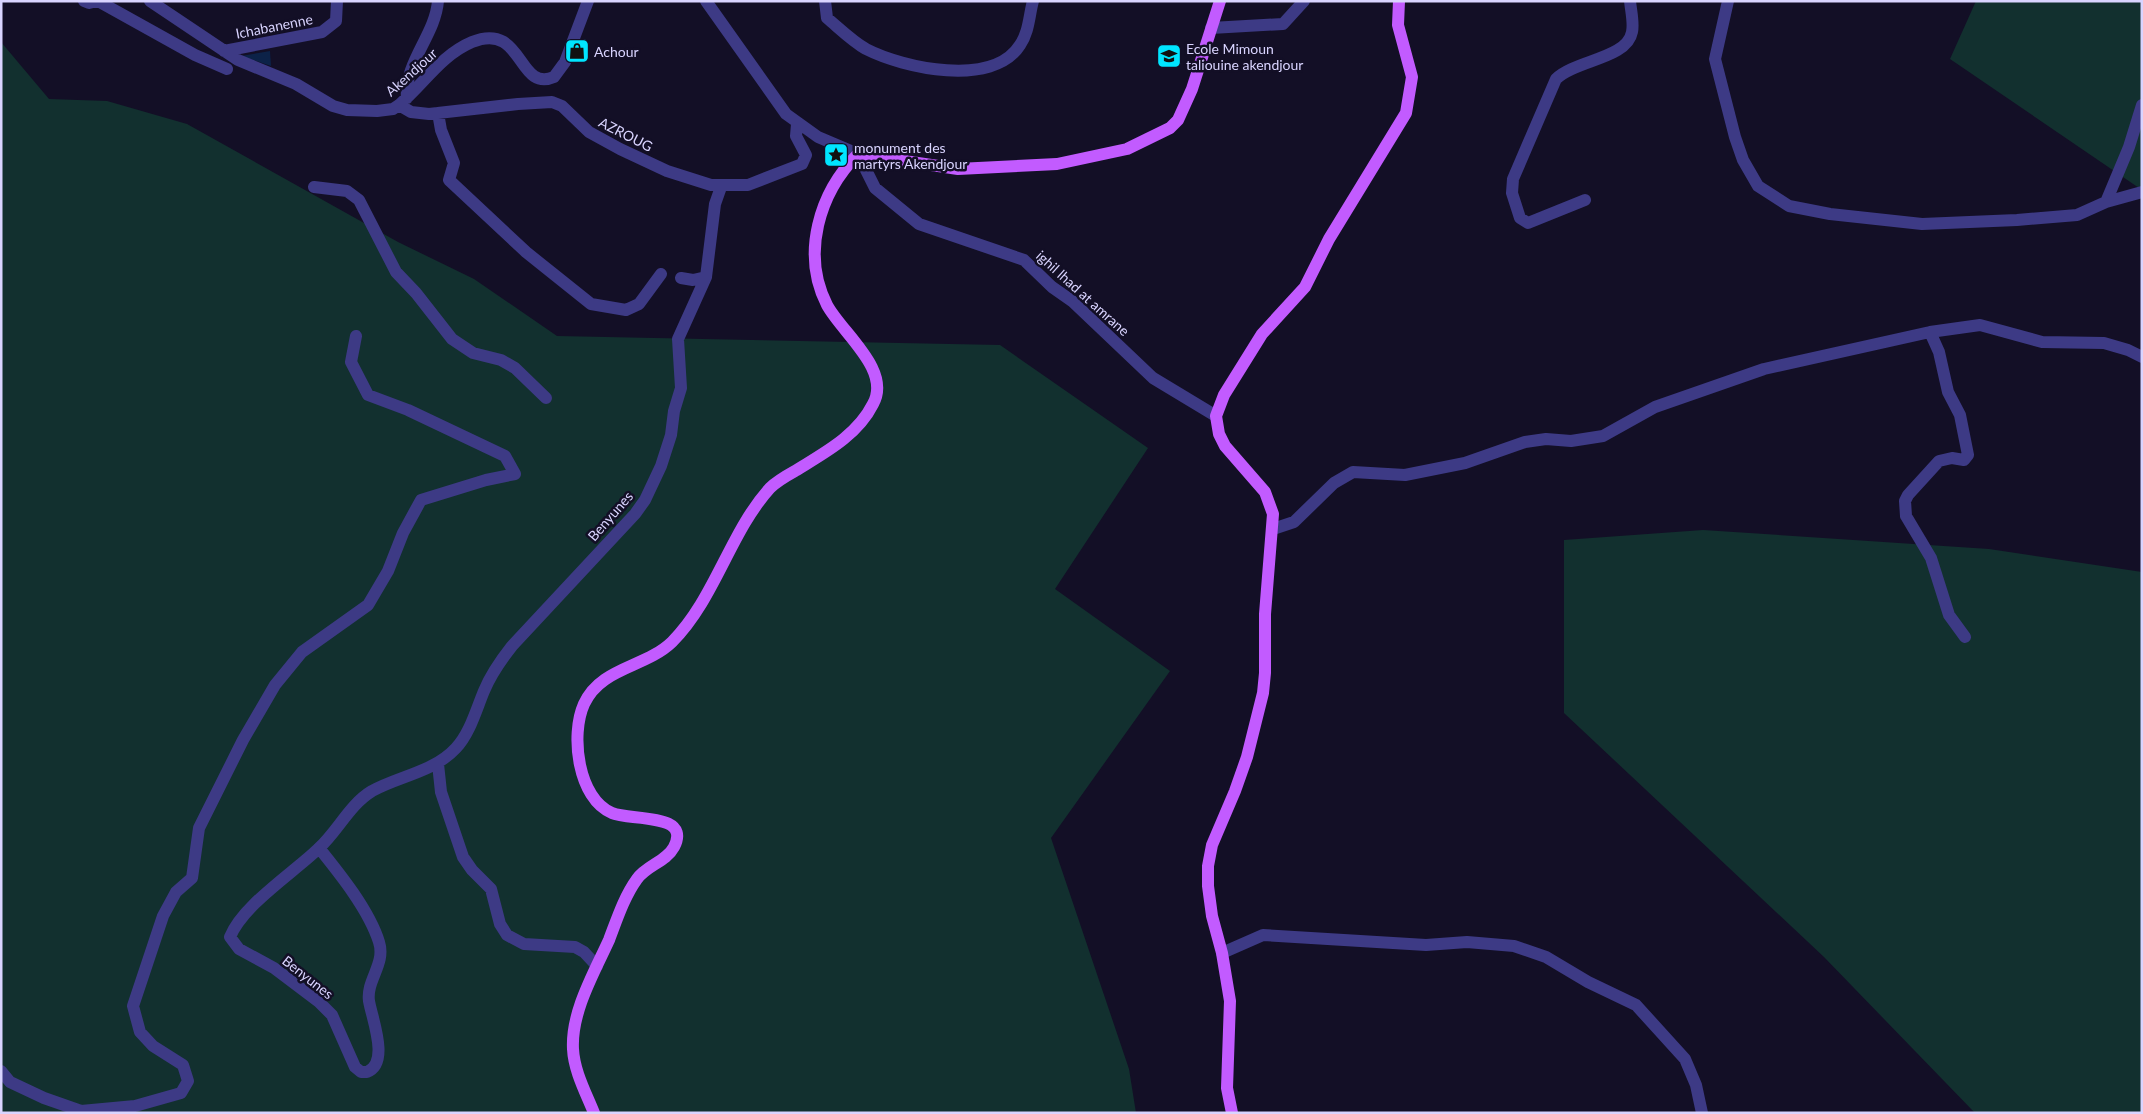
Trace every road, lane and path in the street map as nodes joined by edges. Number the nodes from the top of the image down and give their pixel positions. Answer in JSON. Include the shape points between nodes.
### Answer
{"nodes":[{"id":1,"x":84,"y":1,"type":"edge"},
{"id":2,"x":97,"y":1,"type":"edge"},
{"id":3,"x":150,"y":1,"type":"edge"},
{"id":4,"x":337,"y":1,"type":"edge"},
{"id":5,"x":438,"y":1,"type":"edge"},
{"id":6,"x":588,"y":1,"type":"edge"},
{"id":7,"x":706,"y":1,"type":"edge"},
{"id":8,"x":825,"y":1,"type":"edge"},
{"id":9,"x":1033,"y":1,"type":"edge"},
{"id":10,"x":1220,"y":1,"type":"edge"},
{"id":11,"x":1304,"y":1,"type":"edge"},
{"id":12,"x":1399,"y":1,"type":"edge"},
{"id":13,"x":1630,"y":1,"type":"edge"},
{"id":14,"x":1728,"y":1,"type":"edge"},
{"id":15,"x":1211,"y":28,"type":"junction"},
{"id":16,"x":224,"y":51,"type":"junction"},
{"id":17,"x":227,"y":69,"type":"dead end"},
{"id":18,"x":551,"y":78,"type":"junction"},
{"id":19,"x":403,"y":102,"type":"junction"},
{"id":20,"x":552,"y":102,"type":"junction"},
{"id":21,"x":2142,"y":105,"type":"edge"},
{"id":22,"x":438,"y":113,"type":"junction"},
{"id":23,"x":797,"y":124,"type":"junction"},
{"id":24,"x":858,"y":154,"type":"junction"},
{"id":25,"x":314,"y":187,"type":"dead end"},
{"id":26,"x":721,"y":187,"type":"junction"},
{"id":27,"x":2142,"y":192,"type":"edge"},
{"id":28,"x":1585,"y":200,"type":"dead end"},
{"id":29,"x":2106,"y":202,"type":"junction"},
{"id":30,"x":661,"y":274,"type":"dead end"},
{"id":31,"x":706,"y":277,"type":"junction"},
{"id":32,"x":681,"y":278,"type":"dead end"},
{"id":33,"x":1930,"y":332,"type":"junction"},
{"id":34,"x":356,"y":336,"type":"dead end"},
{"id":35,"x":2142,"y":357,"type":"edge"},
{"id":36,"x":546,"y":398,"type":"dead end"},
{"id":37,"x":1216,"y":416,"type":"junction"},
{"id":38,"x":1273,"y":529,"type":"junction"},
{"id":39,"x":1965,"y":637,"type":"dead end"},
{"id":40,"x":438,"y":764,"type":"junction"},
{"id":41,"x":319,"y":848,"type":"junction"},
{"id":42,"x":1222,"y":953,"type":"junction"},
{"id":43,"x":597,"y":966,"type":"junction"},
{"id":44,"x":1,"y":1071,"type":"edge"},
{"id":45,"x":594,"y":1113,"type":"edge"},
{"id":46,"x":1232,"y":1113,"type":"edge"},
{"id":47,"x":1702,"y":1113,"type":"edge"}],
"edges":[{"from":1,"to":2,"type":"street","via":[[89,4]]},
{"from":2,"to":17,"type":"street"},
{"from":3,"to":16,"type":"street","name":"Akendjour"},
{"from":4,"to":16,"type":"street","name":"Ichabanenne","via":[[336,21],[322,32]]},
{"from":5,"to":19,"type":"street","via":[[429,32],[409,74]]},
{"from":6,"to":18,"type":"street","via":[[566,62]]},
{"from":7,"to":23,"type":"street","via":[[777,103]]},
{"from":8,"to":9,"type":"street","via":[[827,18],[864,48],[890,60],[923,68],[960,71],[984,68],[1020,46],[1029,24]]},
{"from":10,"to":15,"type":"main road"},
{"from":11,"to":15,"type":"street","via":[[1283,24]]},
{"from":12,"to":37,"type":"main road","via":[[1398,25],[1412,77],[1406,113],[1329,239],[1305,287],[1262,334],[1224,395]]},
{"from":13,"to":28,"type":"street","via":[[1632,32],[1628,43],[1620,50],[1570,68],[1556,79],[1511,186],[1520,218],[1528,223]]},
{"from":14,"to":29,"type":"street","via":[[1715,59],[1735,138],[1758,186],[1789,206],[1873,220],[1922,224],[2077,215]]},
{"from":15,"to":24,"type":"main road","via":[[1192,89],[1178,120],[1170,128],[1127,149],[1057,164],[967,169]]},
{"from":16,"to":19,"type":"street","name":"Akendjour","via":[[340,108],[377,111],[392,109]]},
{"from":18,"to":19,"type":"street","name":"Akendjour","via":[[531,76],[519,54],[510,46],[485,39],[472,42],[448,58]]},
{"from":18,"to":20,"type":"street"},
{"from":19,"to":22,"type":"street","via":[[417,114]]},
{"from":20,"to":22,"type":"street"},
{"from":20,"to":26,"type":"street","name":"AZROUG","via":[[562,106],[589,132],[620,149],[690,180]]},
{"from":21,"to":29,"type":"street"},
{"from":22,"to":30,"type":"street","via":[[454,167],[450,180],[526,252],[591,304],[626,310],[640,304]]},
{"from":23,"to":24,"type":"street"},
{"from":23,"to":26,"type":"street","name":"AZROUG","via":[[796,136],[806,155],[802,164],[748,185]]},
{"from":24,"to":37,"type":"street","name":"ighil lhad at amrane","via":[[875,188],[919,224],[1024,260],[1153,378]]},
{"from":24,"to":43,"type":"main road","via":[[839,175],[825,198],[816,230],[815,260],[817,280],[827,304],[841,328],[870,363],[878,390],[875,402],[847,436],[773,484],[758,502],[723,565],[675,638],[648,659],[607,677],[592,691],[580,715],[577,742],[581,767],[595,800],[611,813],[665,821],[673,826],[676,833],[668,856],[648,868],[635,882]]},
{"from":25,"to":36,"type":"street","via":[[347,191],[359,200],[392,266],[452,339],[473,353],[501,360],[515,368]]},
{"from":26,"to":31,"type":"street","name":"Benyunes","via":[[715,204]]},
{"from":27,"to":29,"type":"street"},
{"from":31,"to":32,"type":"street"},
{"from":31,"to":40,"type":"street","name":"Benyunes","via":[[678,339],[680,397],[667,452],[645,500],[512,646],[485,688],[466,735],[456,749]]},
{"from":33,"to":35,"type":"street","via":[[1980,325],[2042,342],[2104,344]]},
{"from":33,"to":38,"type":"street","via":[[1764,369],[1655,407],[1603,436],[1572,441],[1525,442],[1465,463],[1405,475],[1353,472],[1334,483],[1294,522]]},
{"from":33,"to":39,"type":"street","via":[[1948,392],[1960,415],[1968,455],[1964,460],[1952,458],[1940,462],[1908,495],[1904,510],[1936,568],[1950,615]]},
{"from":34,"to":44,"type":"street","via":[[352,362],[368,395],[408,410],[505,456],[515,474],[421,500],[403,533],[388,572],[368,605],[302,652],[275,686],[243,740],[199,828],[192,878],[176,892],[163,916],[133,1006],[140,1032],[153,1046],[183,1065],[188,1082],[181,1093],[135,1106],[81,1111],[10,1082]]},
{"from":37,"to":38,"type":"main road","via":[[1225,446],[1264,492],[1272,514]]},
{"from":38,"to":42,"type":"main road","via":[[1267,570],[1263,693],[1244,766],[1212,845],[1208,866],[1212,916]]},
{"from":40,"to":41,"type":"street","name":"Benyunes","via":[[371,792],[354,805]]},
{"from":40,"to":43,"type":"street","via":[[441,792],[463,857],[492,889],[500,924],[507,935],[524,944],[575,947]]},
{"from":41,"to":41,"type":"street","name":"Benyunes","via":[[269,890],[230,937],[239,949],[274,968],[319,1002],[332,1015],[355,1066],[361,1072],[367,1072],[375,1065],[379,1053],[369,994],[380,962],[380,944],[349,884]]},
{"from":42,"to":46,"type":"main road","via":[[1230,1001],[1228,1088]]},
{"from":42,"to":47,"type":"street","via":[[1263,935],[1426,945],[1466,942],[1514,946],[1538,954],[1636,1005],[1684,1059],[1696,1085]]},
{"from":43,"to":45,"type":"main road","via":[[573,1033],[573,1053]]}]}
